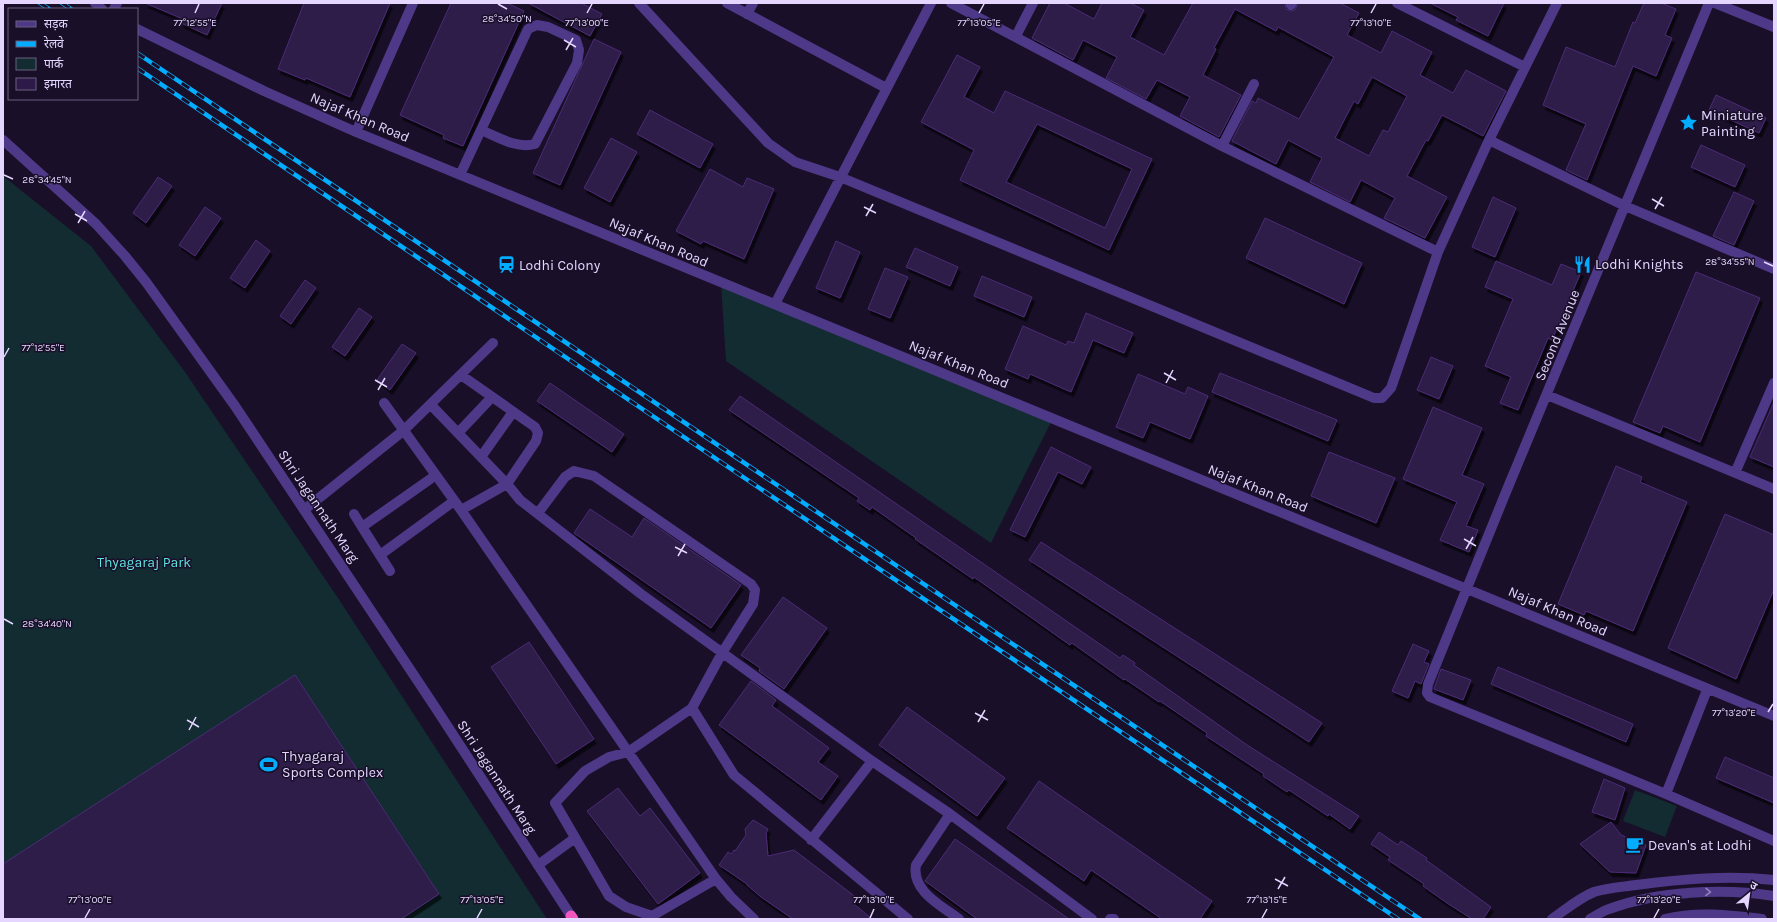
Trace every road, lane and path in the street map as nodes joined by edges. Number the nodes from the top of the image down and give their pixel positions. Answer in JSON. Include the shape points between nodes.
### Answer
{"nodes":[{"id":1,"x":413,"y":3,"type":"edge"},
{"id":2,"x":727,"y":3,"type":"edge"},
{"id":3,"x":752,"y":3,"type":"edge"},
{"id":4,"x":931,"y":3,"type":"edge"},
{"id":5,"x":951,"y":3,"type":"edge"},
{"id":6,"x":1032,"y":3,"type":"edge"},
{"id":7,"x":1397,"y":3,"type":"edge"},
{"id":8,"x":1557,"y":3,"type":"edge"},
{"id":9,"x":1709,"y":3,"type":"edge"},
{"id":10,"x":1715,"y":3,"type":"edge"},
{"id":11,"x":645,"y":5,"type":"edge"},
{"id":12,"x":747,"y":14,"type":"junction"},
{"id":13,"x":1774,"y":27,"type":"edge"},
{"id":14,"x":138,"y":29,"type":"edge"},
{"id":15,"x":1016,"y":36,"type":"junction"},
{"id":16,"x":1525,"y":68,"type":"junction"},
{"id":17,"x":1254,"y":84,"type":"dead end"},
{"id":18,"x":886,"y":88,"type":"junction"},
{"id":19,"x":481,"y":130,"type":"junction"},
{"id":20,"x":356,"y":132,"type":"junction"},
{"id":21,"x":3,"y":140,"type":"edge"},
{"id":22,"x":1489,"y":140,"type":"junction"},
{"id":23,"x":1222,"y":146,"type":"junction"},
{"id":24,"x":460,"y":175,"type":"junction"},
{"id":25,"x":840,"y":177,"type":"junction"},
{"id":26,"x":1624,"y":206,"type":"junction"},
{"id":27,"x":1438,"y":252,"type":"junction"},
{"id":28,"x":1774,"y":269,"type":"edge"},
{"id":29,"x":775,"y":304,"type":"junction"},
{"id":30,"x":493,"y":343,"type":"dead end"},
{"id":31,"x":461,"y":375,"type":"junction"},
{"id":32,"x":1774,"y":383,"type":"edge"},
{"id":33,"x":1547,"y":395,"type":"junction"},
{"id":34,"x":492,"y":397,"type":"junction"},
{"id":35,"x":384,"y":403,"type":"dead end"},
{"id":36,"x":431,"y":406,"type":"junction"},
{"id":37,"x":513,"y":412,"type":"junction"},
{"id":38,"x":403,"y":431,"type":"junction"},
{"id":39,"x":458,"y":433,"type":"junction"},
{"id":40,"x":481,"y":457,"type":"junction"},
{"id":41,"x":1735,"y":473,"type":"junction"},
{"id":42,"x":436,"y":475,"type":"junction"},
{"id":43,"x":507,"y":484,"type":"junction"},
{"id":44,"x":1774,"y":489,"type":"edge"},
{"id":45,"x":454,"y":501,"type":"junction"},
{"id":46,"x":304,"y":510,"type":"junction"},
{"id":47,"x":461,"y":510,"type":"junction"},
{"id":48,"x":538,"y":513,"type":"junction"},
{"id":49,"x":354,"y":514,"type":"dead end"},
{"id":50,"x":362,"y":527,"type":"junction"},
{"id":51,"x":380,"y":555,"type":"junction"},
{"id":52,"x":390,"y":571,"type":"dead end"},
{"id":53,"x":1467,"y":588,"type":"junction"},
{"id":54,"x":722,"y":653,"type":"junction"},
{"id":55,"x":1707,"y":690,"type":"junction"},
{"id":56,"x":692,"y":708,"type":"junction"},
{"id":57,"x":1774,"y":716,"type":"edge"},
{"id":58,"x":628,"y":752,"type":"junction"},
{"id":59,"x":872,"y":761,"type":"junction"},
{"id":60,"x":1666,"y":794,"type":"junction"},
{"id":61,"x":950,"y":814,"type":"junction"},
{"id":62,"x":575,"y":838,"type":"junction"},
{"id":63,"x":811,"y":840,"type":"junction"},
{"id":64,"x":1774,"y":841,"type":"edge"},
{"id":65,"x":538,"y":865,"type":"junction"},
{"id":66,"x":716,"y":879,"type":"junction"},
{"id":67,"x":1774,"y":880,"type":"edge"},
{"id":68,"x":1774,"y":896,"type":"edge"},
{"id":69,"x":572,"y":918,"type":"edge"},
{"id":70,"x":754,"y":919,"type":"edge"},
{"id":71,"x":908,"y":919,"type":"edge"},
{"id":72,"x":959,"y":919,"type":"edge"},
{"id":73,"x":1092,"y":919,"type":"edge"},
{"id":74,"x":1110,"y":919,"type":"edge"},
{"id":75,"x":1114,"y":919,"type":"edge"},
{"id":76,"x":1552,"y":919,"type":"edge"},
{"id":77,"x":1590,"y":919,"type":"edge"},
{"id":78,"x":1666,"y":919,"type":"edge"},
{"id":79,"x":1762,"y":919,"type":"edge"}],
"edges":[{"from":1,"to":20,"type":"street"},
{"from":2,"to":12,"type":"street"},
{"from":3,"to":12,"type":"street"},
{"from":4,"to":18,"type":"street"},
{"from":5,"to":15,"type":"street"},
{"from":6,"to":15,"type":"street"},
{"from":7,"to":16,"type":"street"},
{"from":8,"to":16,"type":"street"},
{"from":9,"to":26,"type":"street","name":"Second Avenue"},
{"from":10,"to":13,"type":"street"},
{"from":11,"to":25,"type":"street","via":[[768,143],[795,162]]},
{"from":12,"to":18,"type":"street"},
{"from":14,"to":20,"type":"street","name":"Najaf Khan Road","via":[[264,91]]},
{"from":15,"to":23,"type":"street"},
{"from":16,"to":22,"type":"street"},
{"from":17,"to":23,"type":"street"},
{"from":18,"to":25,"type":"street"},
{"from":19,"to":19,"type":"street","via":[[528,29],[538,25],[548,27],[576,40],[579,50],[577,63],[535,144],[526,146],[510,142]]},
{"from":19,"to":24,"type":"street"},
{"from":20,"to":24,"type":"street","name":"Najaf Khan Road"},
{"from":21,"to":46,"type":"street","name":"Shri Jagannath Marg","via":[[96,224],[125,256],[235,406]]},
{"from":22,"to":26,"type":"street"},
{"from":22,"to":27,"type":"street"},
{"from":23,"to":27,"type":"street"},
{"from":24,"to":29,"type":"street","name":"Najaf Khan Road"},
{"from":25,"to":27,"type":"street","via":[[1374,398],[1382,398],[1391,388]]},
{"from":25,"to":29,"type":"street"},
{"from":26,"to":28,"type":"street"},
{"from":26,"to":33,"type":"street","name":"Second Avenue"},
{"from":29,"to":53,"type":"street","name":"Najaf Khan Road"},
{"from":30,"to":31,"type":"street"},
{"from":31,"to":34,"type":"street"},
{"from":31,"to":36,"type":"street"},
{"from":32,"to":41,"type":"street"},
{"from":33,"to":41,"type":"street"},
{"from":33,"to":53,"type":"street","name":"Second Avenue"},
{"from":34,"to":37,"type":"street"},
{"from":34,"to":39,"type":"street"},
{"from":35,"to":38,"type":"street"},
{"from":36,"to":38,"type":"street"},
{"from":36,"to":39,"type":"street"},
{"from":37,"to":40,"type":"street"},
{"from":37,"to":43,"type":"street","via":[[535,427],[538,433],[536,441]]},
{"from":38,"to":42,"type":"street"},
{"from":38,"to":46,"type":"street"},
{"from":39,"to":40,"type":"street"},
{"from":40,"to":43,"type":"street"},
{"from":41,"to":44,"type":"street"},
{"from":42,"to":45,"type":"street"},
{"from":42,"to":50,"type":"street"},
{"from":43,"to":47,"type":"street"},
{"from":43,"to":48,"type":"street","via":[[520,500]]},
{"from":45,"to":47,"type":"street"},
{"from":45,"to":51,"type":"street"},
{"from":46,"to":65,"type":"street","name":"Shri Jagannath Marg"},
{"from":47,"to":58,"type":"street"},
{"from":48,"to":54,"type":"street","via":[[641,594]]},
{"from":48,"to":54,"type":"street","via":[[565,476],[574,471],[594,476],[751,584],[755,590],[753,604]]},
{"from":49,"to":50,"type":"street"},
{"from":50,"to":51,"type":"street"},
{"from":51,"to":52,"type":"street"},
{"from":53,"to":55,"type":"street","name":"Najaf Khan Road"},
{"from":53,"to":60,"type":"street","name":"Second Avenue","via":[[1428,684],[1427,693],[1430,697]]},
{"from":54,"to":56,"type":"street"},
{"from":54,"to":59,"type":"street"},
{"from":55,"to":57,"type":"street","name":"Najaf Khan Road"},
{"from":55,"to":60,"type":"street"},
{"from":56,"to":58,"type":"street"},
{"from":56,"to":63,"type":"street","via":[[734,776]]},
{"from":58,"to":62,"type":"street","via":[[609,757],[585,771],[555,803]]},
{"from":58,"to":66,"type":"street"},
{"from":59,"to":61,"type":"street"},
{"from":59,"to":63,"type":"street"},
{"from":60,"to":64,"type":"street"},
{"from":61,"to":72,"type":"street","via":[[916,865],[915,873],[925,894]]},
{"from":61,"to":73,"type":"street"},
{"from":62,"to":65,"type":"street"},
{"from":62,"to":66,"type":"street","via":[[609,896],[626,908],[652,916]]},
{"from":63,"to":71,"type":"street"},
{"from":65,"to":69,"type":"street","name":"Shri Jagannath Marg"},
{"from":66,"to":70,"type":"street"},
{"from":67,"to":76,"type":"street","via":[[1672,880],[1606,890],[1582,898]]},
{"from":77,"to":68,"type":"street","one_way":true,"via":[[1608,909],[1642,900],[1697,892]]},
{"from":74,"to":75,"type":"street"},
{"from":78,"to":79,"type":"street","via":[[1725,914]]}]}
